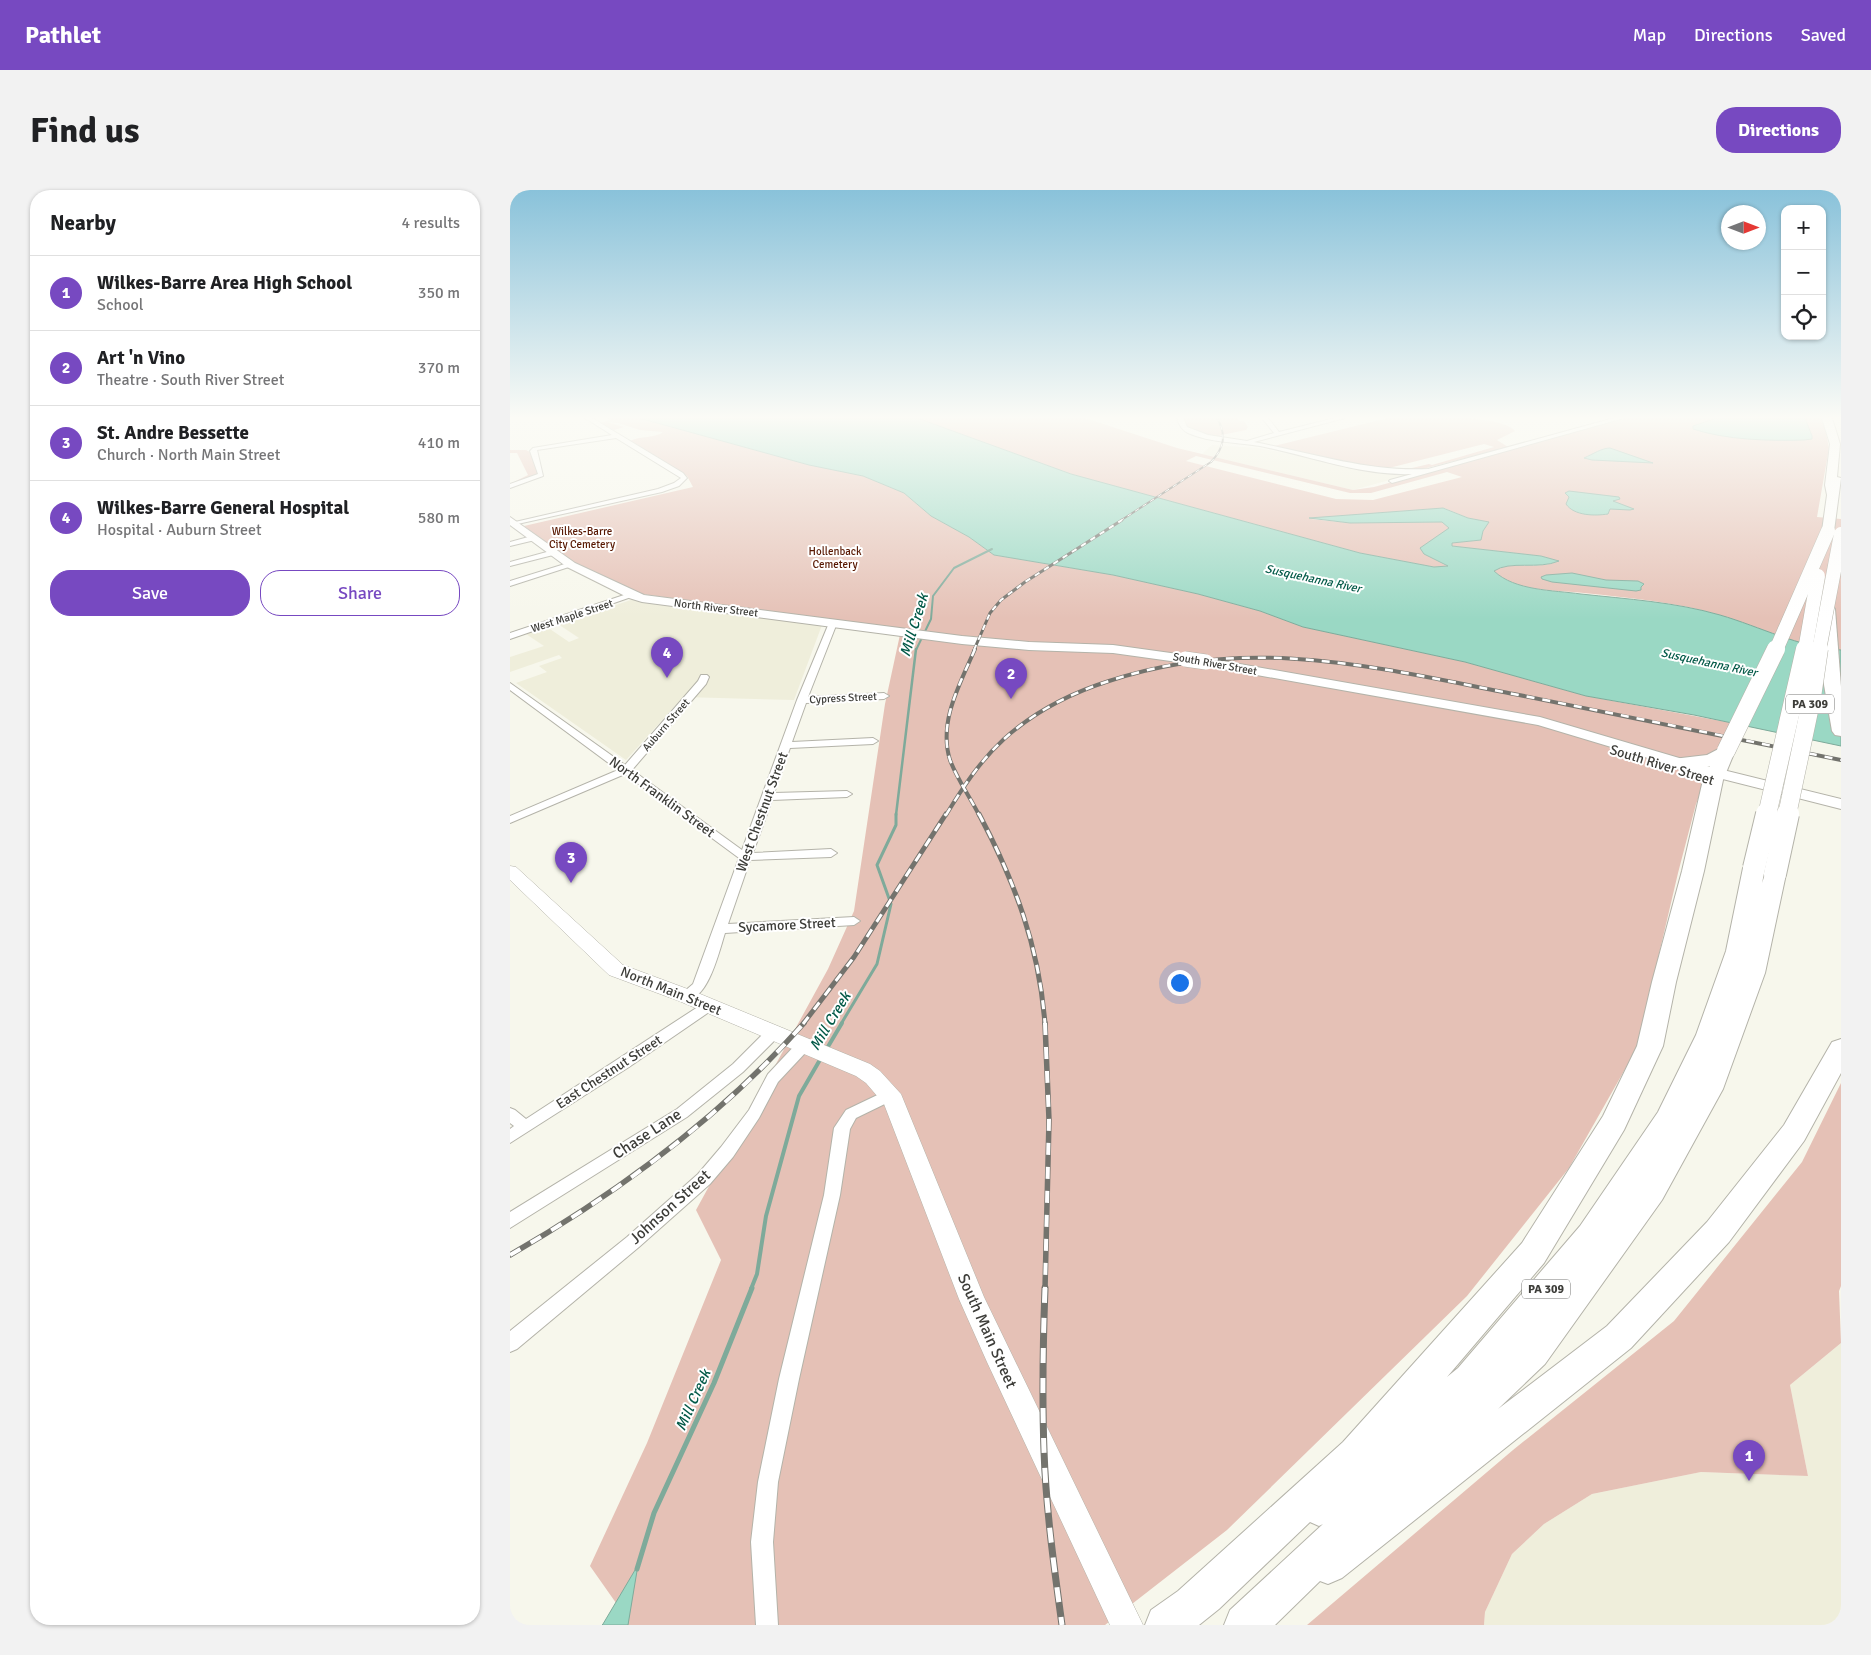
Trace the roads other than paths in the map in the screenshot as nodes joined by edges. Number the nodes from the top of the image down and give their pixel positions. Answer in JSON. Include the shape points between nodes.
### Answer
{"nodes":[{"id":1,"x":677,"y":485,"type":"edge"},
{"id":2,"x":1831,"y":485,"type":"edge"},
{"id":3,"x":1836,"y":485,"type":"edge"},
{"id":4,"x":1833,"y":495,"type":"junction"},
{"id":5,"x":512,"y":523,"type":"edge"},
{"id":6,"x":1835,"y":532,"type":"edge"},
{"id":7,"x":532,"y":538,"type":"junction"},
{"id":8,"x":510,"y":544,"type":"edge"},
{"id":9,"x":554,"y":552,"type":"junction"},
{"id":10,"x":510,"y":564,"type":"edge"},
{"id":11,"x":571,"y":565,"type":"junction"},
{"id":12,"x":510,"y":584,"type":"edge"},
{"id":13,"x":633,"y":595,"type":"junction"},
{"id":14,"x":1828,"y":609,"type":"junction"},
{"id":15,"x":833,"y":623,"type":"junction"},
{"id":16,"x":905,"y":632,"type":"joint"},
{"id":17,"x":510,"y":636,"type":"edge"},
{"id":18,"x":942,"y":637,"type":"joint"},
{"id":19,"x":1185,"y":659,"type":"joint"},
{"id":20,"x":1228,"y":666,"type":"joint"},
{"id":21,"x":704,"y":677,"type":"dead end"},
{"id":22,"x":511,"y":688,"type":"edge"},
{"id":23,"x":884,"y":696,"type":"dead end"},
{"id":24,"x":802,"y":700,"type":"junction"},
{"id":25,"x":1841,"y":731,"type":"edge"},
{"id":26,"x":873,"y":741,"type":"dead end"},
{"id":27,"x":786,"y":746,"type":"junction"},
{"id":28,"x":1681,"y":767,"type":"junction"},
{"id":29,"x":626,"y":770,"type":"junction"},
{"id":30,"x":1717,"y":771,"type":"junction"},
{"id":31,"x":846,"y":794,"type":"dead end"},
{"id":32,"x":767,"y":797,"type":"junction"},
{"id":33,"x":1841,"y":804,"type":"edge"},
{"id":34,"x":1841,"y":813,"type":"edge"},
{"id":35,"x":510,"y":820,"type":"edge"},
{"id":36,"x":831,"y":853,"type":"dead end"},
{"id":37,"x":745,"y":857,"type":"junction"},
{"id":38,"x":510,"y":871,"type":"edge"},
{"id":39,"x":1764,"y":871,"type":"junction"},
{"id":40,"x":854,"y":921,"type":"dead end"},
{"id":41,"x":720,"y":929,"type":"junction"},
{"id":42,"x":686,"y":996,"type":"junction"},
{"id":43,"x":708,"y":1006,"type":"junction"},
{"id":44,"x":773,"y":1033,"type":"junction"},
{"id":45,"x":808,"y":1048,"type":"junction"},
{"id":46,"x":1841,"y":1049,"type":"edge"},
{"id":47,"x":835,"y":1058,"type":"joint"},
{"id":48,"x":890,"y":1095,"type":"junction"},
{"id":49,"x":510,"y":1114,"type":"edge"},
{"id":50,"x":525,"y":1127,"type":"junction"},
{"id":51,"x":510,"y":1137,"type":"edge"},
{"id":52,"x":510,"y":1221,"type":"edge"},
{"id":53,"x":510,"y":1343,"type":"edge"},
{"id":54,"x":1179,"y":1615,"type":"edge"},
{"id":55,"x":767,"y":1625,"type":"edge"},
{"id":56,"x":1126,"y":1625,"type":"edge"},
{"id":57,"x":1245,"y":1625,"type":"edge"},
{"id":58,"x":1250,"y":1625,"type":"edge"}],
"edges":[{"from":1,"to":5,"type":"street"},
{"from":2,"to":4,"type":"highway"},
{"from":3,"to":4,"type":"highway","number":"PA 309"},
{"from":4,"to":6,"type":"highway","number":"PA 309"},
{"from":5,"to":7,"type":"main road","name":"North River Street"},
{"from":6,"to":14,"type":"highway","number":"PA 309","bridge":true},
{"from":6,"to":30,"type":"highway","bridge":true},
{"from":6,"to":39,"type":"highway","number":"PA 309","bridge":true,"via":[[1801,671]]},
{"from":7,"to":8,"type":"street"},
{"from":7,"to":9,"type":"main road","name":"North River Street"},
{"from":9,"to":10,"type":"street"},
{"from":9,"to":11,"type":"main road","name":"North River Street"},
{"from":11,"to":12,"type":"street"},
{"from":11,"to":13,"type":"main road","name":"North River Street"},
{"from":13,"to":15,"type":"main road","name":"North River Street"},
{"from":13,"to":17,"type":"street","name":"West Maple Street"},
{"from":14,"to":25,"type":"highway","via":[[1830,679]]},
{"from":14,"to":39,"type":"highway","number":"PA 309","bridge":true,"via":[[1812,697]]},
{"from":15,"to":16,"type":"main road","name":"North River Street"},
{"from":15,"to":24,"type":"street","name":"West Chestnut Street"},
{"from":16,"to":18,"type":"main road","name":"North River Street"},
{"from":18,"to":19,"type":"main road","name":"South River Street","via":[[1029,646],[1113,649]]},
{"from":19,"to":20,"type":"main road","name":"South River Street","bridge":true},
{"from":20,"to":28,"type":"main road","name":"South River Street","via":[[1484,711]]},
{"from":21,"to":29,"type":"street","name":"Auburn Street"},
{"from":22,"to":29,"type":"street","name":"North Franklin Street"},
{"from":23,"to":24,"type":"street","name":"Cypress Street"},
{"from":24,"to":27,"type":"street","name":"West Chestnut Street"},
{"from":26,"to":27,"type":"street"},
{"from":27,"to":32,"type":"street","name":"West Chestnut Street"},
{"from":28,"to":30,"type":"highway","via":[[1710,760]]},
{"from":28,"to":30,"type":"highway","via":[[1701,784]]},
{"from":29,"to":35,"type":"street"},
{"from":29,"to":37,"type":"street","name":"North Franklin Street"},
{"from":30,"to":33,"type":"main road","name":"South River Street"},
{"from":30,"to":34,"type":"main road","name":"South River Street"},
{"from":30,"to":54,"type":"highway","via":[[1650,1046],[1614,1122],[1534,1253],[1356,1455]]},
{"from":31,"to":32,"type":"street"},
{"from":32,"to":37,"type":"street","name":"West Chestnut Street"},
{"from":36,"to":37,"type":"street"},
{"from":37,"to":41,"type":"street","name":"West Chestnut Street"},
{"from":38,"to":42,"type":"main road","name":"North Main Street","via":[[616,970]]},
{"from":39,"to":54,"type":"highway","number":"PA 309","via":[[1710,1035],[1669,1119],[1591,1236],[1470,1380],[1345,1487]]},
{"from":39,"to":57,"type":"highway","number":"PA 309","via":[[1753,973],[1713,1082],[1651,1191],[1534,1352]]},
{"from":40,"to":41,"type":"street","name":"Sycamore Street"},
{"from":41,"to":42,"type":"street","name":"West Chestnut Street","via":[[699,986]]},
{"from":42,"to":43,"type":"main road","name":"North Main Street"},
{"from":43,"to":44,"type":"main road","name":"North Main Street"},
{"from":43,"to":50,"type":"street","name":"East Chestnut Street"},
{"from":44,"to":45,"type":"main road","name":"North Main Street"},
{"from":44,"to":52,"type":"street","name":"Chase Lane","via":[[738,1068],[682,1112]]},
{"from":45,"to":47,"type":"main road","name":"North Main Street"},
{"from":45,"to":53,"type":"street","name":"Johnson Street","via":[[773,1078],[754,1114],[704,1179]]},
{"from":46,"to":58,"type":"highway","via":[[1794,1133],[1718,1232],[1619,1337]]},
{"from":47,"to":48,"type":"main road","name":"South Main Street","via":[[863,1070]]},
{"from":48,"to":55,"type":"street","via":[[851,1114],[842,1128],[832,1195],[788,1379],[768,1482],[762,1542]]},
{"from":48,"to":56,"type":"main road","name":"South Main Street","via":[[996,1353]]},
{"from":49,"to":50,"type":"street"},
{"from":50,"to":51,"type":"street","name":"East Chestnut Street"}]}
